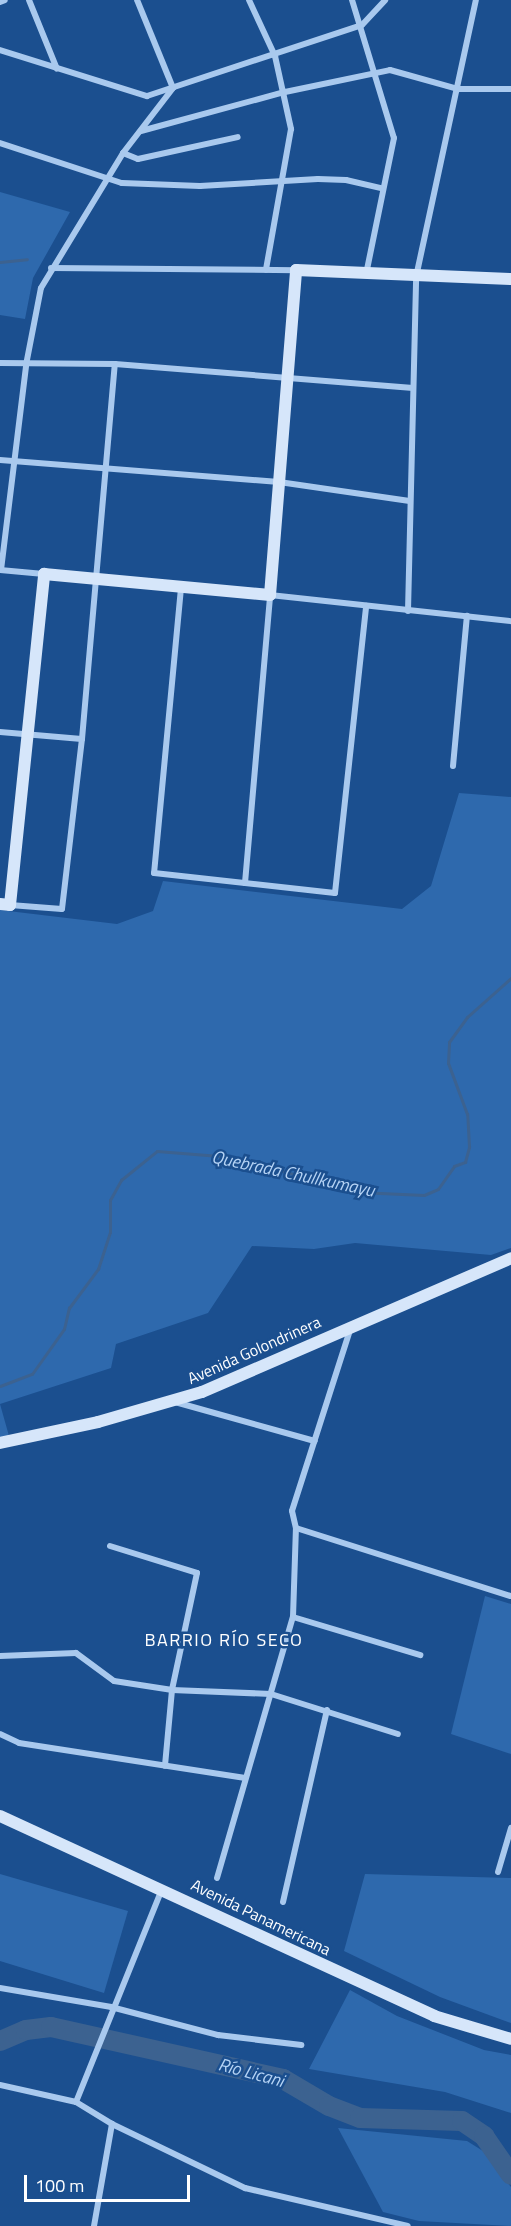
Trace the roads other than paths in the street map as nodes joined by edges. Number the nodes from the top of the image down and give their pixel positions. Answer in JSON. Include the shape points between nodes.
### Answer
{"nodes":[{"id":1,"x":5,"y":0,"type":"edge"},
{"id":2,"x":29,"y":0,"type":"edge"},
{"id":3,"x":136,"y":0,"type":"edge"},
{"id":4,"x":249,"y":0,"type":"edge"},
{"id":5,"x":352,"y":0,"type":"edge"},
{"id":6,"x":385,"y":0,"type":"edge"},
{"id":7,"x":476,"y":0,"type":"edge"},
{"id":8,"x":0,"y":2,"type":"edge"},
{"id":9,"x":363,"y":25,"type":"junction"},
{"id":10,"x":0,"y":50,"type":"edge"},
{"id":11,"x":274,"y":56,"type":"junction"},
{"id":12,"x":57,"y":69,"type":"junction"},
{"id":13,"x":373,"y":72,"type":"junction"},
{"id":14,"x":173,"y":88,"type":"junction"},
{"id":15,"x":458,"y":89,"type":"junction"},
{"id":16,"x":511,"y":89,"type":"edge"},
{"id":17,"x":285,"y":92,"type":"junction"},
{"id":18,"x":141,"y":131,"type":"junction"},
{"id":19,"x":238,"y":137,"type":"dead end"},
{"id":20,"x":0,"y":143,"type":"edge"},
{"id":21,"x":123,"y":153,"type":"junction"},
{"id":22,"x":110,"y":178,"type":"junction"},
{"id":23,"x":284,"y":178,"type":"junction"},
{"id":24,"x":381,"y":188,"type":"junction"},
{"id":25,"x":51,"y":268,"type":"junction"},
{"id":26,"x":266,"y":270,"type":"junction"},
{"id":27,"x":296,"y":270,"type":"junction"},
{"id":28,"x":366,"y":274,"type":"junction"},
{"id":29,"x":416,"y":277,"type":"junction"},
{"id":30,"x":511,"y":279,"type":"edge"},
{"id":31,"x":0,"y":363,"type":"edge"},
{"id":32,"x":115,"y":364,"type":"junction"},
{"id":33,"x":27,"y":365,"type":"junction"},
{"id":34,"x":288,"y":378,"type":"junction"},
{"id":35,"x":413,"y":388,"type":"junction"},
{"id":36,"x":0,"y":460,"type":"edge"},
{"id":37,"x":15,"y":461,"type":"junction"},
{"id":38,"x":104,"y":469,"type":"junction"},
{"id":39,"x":279,"y":482,"type":"junction"},
{"id":40,"x":410,"y":501,"type":"junction"},
{"id":41,"x":0,"y":570,"type":"edge"},
{"id":42,"x":44,"y":574,"type":"junction"},
{"id":43,"x":93,"y":579,"type":"junction"},
{"id":44,"x":181,"y":588,"type":"junction"},
{"id":45,"x":270,"y":595,"type":"junction"},
{"id":46,"x":366,"y":606,"type":"junction"},
{"id":47,"x":408,"y":611,"type":"junction"},
{"id":48,"x":467,"y":616,"type":"junction"},
{"id":49,"x":511,"y":621,"type":"edge"},
{"id":50,"x":0,"y":732,"type":"edge"},
{"id":51,"x":29,"y":734,"type":"junction"},
{"id":52,"x":82,"y":739,"type":"junction"},
{"id":53,"x":453,"y":766,"type":"dead end"},
{"id":54,"x":245,"y":883,"type":"junction"},
{"id":55,"x":5,"y":904,"type":"edge"},
{"id":56,"x":511,"y":1258,"type":"edge"},
{"id":57,"x":351,"y":1327,"type":"junction"},
{"id":58,"x":174,"y":1402,"type":"junction"},
{"id":59,"x":315,"y":1441,"type":"junction"},
{"id":60,"x":0,"y":1443,"type":"edge"},
{"id":61,"x":296,"y":1528,"type":"junction"},
{"id":62,"x":110,"y":1546,"type":"dead end"},
{"id":63,"x":511,"y":1596,"type":"edge"},
{"id":64,"x":293,"y":1617,"type":"junction"},
{"id":65,"x":420,"y":1655,"type":"dead end"},
{"id":66,"x":0,"y":1656,"type":"edge"},
{"id":67,"x":172,"y":1690,"type":"junction"},
{"id":68,"x":271,"y":1694,"type":"junction"},
{"id":69,"x":327,"y":1710,"type":"junction"},
{"id":70,"x":0,"y":1734,"type":"edge"},
{"id":71,"x":398,"y":1734,"type":"dead end"},
{"id":72,"x":165,"y":1766,"type":"junction"},
{"id":73,"x":245,"y":1778,"type":"junction"},
{"id":74,"x":0,"y":1816,"type":"edge"},
{"id":75,"x":511,"y":1828,"type":"edge"},
{"id":76,"x":498,"y":1872,"type":"dead end"},
{"id":77,"x":217,"y":1878,"type":"dead end"},
{"id":78,"x":162,"y":1889,"type":"junction"},
{"id":79,"x":283,"y":1902,"type":"dead end"},
{"id":80,"x":0,"y":1988,"type":"edge"},
{"id":81,"x":111,"y":2007,"type":"junction"},
{"id":82,"x":511,"y":2039,"type":"edge"},
{"id":83,"x":301,"y":2045,"type":"dead end"},
{"id":84,"x":0,"y":2085,"type":"edge"},
{"id":85,"x":76,"y":2102,"type":"junction"},
{"id":86,"x":112,"y":2124,"type":"junction"},
{"id":87,"x":94,"y":2226,"type":"edge"},
{"id":88,"x":408,"y":2226,"type":"edge"}],
"edges":[{"from":1,"to":8,"type":"street"},
{"from":2,"to":12,"type":"street"},
{"from":3,"to":14,"type":"street"},
{"from":4,"to":11,"type":"street"},
{"from":5,"to":9,"type":"street"},
{"from":6,"to":9,"type":"street"},
{"from":7,"to":15,"type":"street"},
{"from":9,"to":11,"type":"street"},
{"from":9,"to":13,"type":"street","via":[[364,50]]},
{"from":10,"to":12,"type":"street"},
{"from":11,"to":14,"type":"street"},
{"from":11,"to":17,"type":"street"},
{"from":12,"to":14,"type":"street","via":[[147,96]]},
{"from":13,"to":15,"type":"street","via":[[390,70]]},
{"from":13,"to":17,"type":"street"},
{"from":13,"to":24,"type":"street","via":[[394,138]]},
{"from":14,"to":18,"type":"street"},
{"from":15,"to":16,"type":"street"},
{"from":15,"to":29,"type":"street"},
{"from":17,"to":18,"type":"street"},
{"from":17,"to":23,"type":"street","via":[[291,129]]},
{"from":18,"to":21,"type":"street"},
{"from":19,"to":21,"type":"street","via":[[138,159]]},
{"from":20,"to":22,"type":"street"},
{"from":21,"to":22,"type":"street"},
{"from":22,"to":23,"type":"street","via":[[165,186]]},
{"from":22,"to":25,"type":"street"},
{"from":23,"to":24,"type":"street","via":[[346,180]]},
{"from":23,"to":26,"type":"street"},
{"from":24,"to":28,"type":"street"},
{"from":25,"to":26,"type":"street"},
{"from":25,"to":33,"type":"street","via":[[41,288]]},
{"from":26,"to":27,"type":"street"},
{"from":27,"to":28,"type":"street"},
{"from":27,"to":34,"type":"street"},
{"from":28,"to":29,"type":"street"},
{"from":29,"to":30,"type":"street"},
{"from":29,"to":35,"type":"street"},
{"from":31,"to":33,"type":"street"},
{"from":32,"to":33,"type":"street"},
{"from":32,"to":34,"type":"street"},
{"from":32,"to":38,"type":"street"},
{"from":33,"to":37,"type":"street"},
{"from":34,"to":35,"type":"street"},
{"from":34,"to":39,"type":"street"},
{"from":35,"to":40,"type":"street"},
{"from":36,"to":37,"type":"street"},
{"from":37,"to":38,"type":"street"},
{"from":37,"to":41,"type":"street"},
{"from":38,"to":39,"type":"street"},
{"from":38,"to":43,"type":"street"},
{"from":39,"to":40,"type":"street"},
{"from":39,"to":45,"type":"street"},
{"from":40,"to":47,"type":"street"},
{"from":41,"to":42,"type":"street"},
{"from":42,"to":43,"type":"street"},
{"from":42,"to":51,"type":"street"},
{"from":43,"to":44,"type":"street"},
{"from":43,"to":52,"type":"street"},
{"from":44,"to":45,"type":"street"},
{"from":44,"to":54,"type":"street","via":[[154,873]]},
{"from":45,"to":46,"type":"street"},
{"from":45,"to":54,"type":"street"},
{"from":46,"to":47,"type":"street"},
{"from":46,"to":54,"type":"street","via":[[335,893]]},
{"from":47,"to":48,"type":"street"},
{"from":48,"to":49,"type":"street"},
{"from":48,"to":53,"type":"street"},
{"from":50,"to":51,"type":"street"},
{"from":51,"to":52,"type":"street"},
{"from":51,"to":55,"type":"street"},
{"from":52,"to":55,"type":"street","via":[[62,909]]},
{"from":56,"to":57,"type":"street","name":"Avenida Golondrinera"},
{"from":57,"to":58,"type":"street","name":"Avenida Golondrinera"},
{"from":57,"to":59,"type":"street"},
{"from":58,"to":59,"type":"street"},
{"from":58,"to":60,"type":"street","name":"Avenida Golondrinera"},
{"from":59,"to":61,"type":"street","via":[[292,1511]]},
{"from":61,"to":63,"type":"street"},
{"from":61,"to":64,"type":"street"},
{"from":62,"to":67,"type":"street","via":[[197,1573]]},
{"from":64,"to":65,"type":"street"},
{"from":64,"to":68,"type":"street"},
{"from":66,"to":67,"type":"street","via":[[76,1653],[114,1681]]},
{"from":67,"to":68,"type":"street"},
{"from":67,"to":72,"type":"street"},
{"from":68,"to":69,"type":"street"},
{"from":68,"to":73,"type":"street"},
{"from":69,"to":71,"type":"street"},
{"from":69,"to":79,"type":"street"},
{"from":70,"to":72,"type":"street","via":[[19,1743]]},
{"from":72,"to":73,"type":"street"},
{"from":73,"to":77,"type":"street"},
{"from":74,"to":78,"type":"street","name":"Avenida Panamericana"},
{"from":75,"to":76,"type":"street"},
{"from":78,"to":81,"type":"street"},
{"from":78,"to":82,"type":"street","name":"Avenida Panamericana","via":[[434,2016]]},
{"from":80,"to":81,"type":"street"},
{"from":81,"to":83,"type":"street","via":[[218,2035]]},
{"from":81,"to":85,"type":"street"},
{"from":84,"to":85,"type":"street"},
{"from":85,"to":86,"type":"street"},
{"from":86,"to":87,"type":"street"},
{"from":86,"to":88,"type":"street","via":[[245,2188]]}]}
